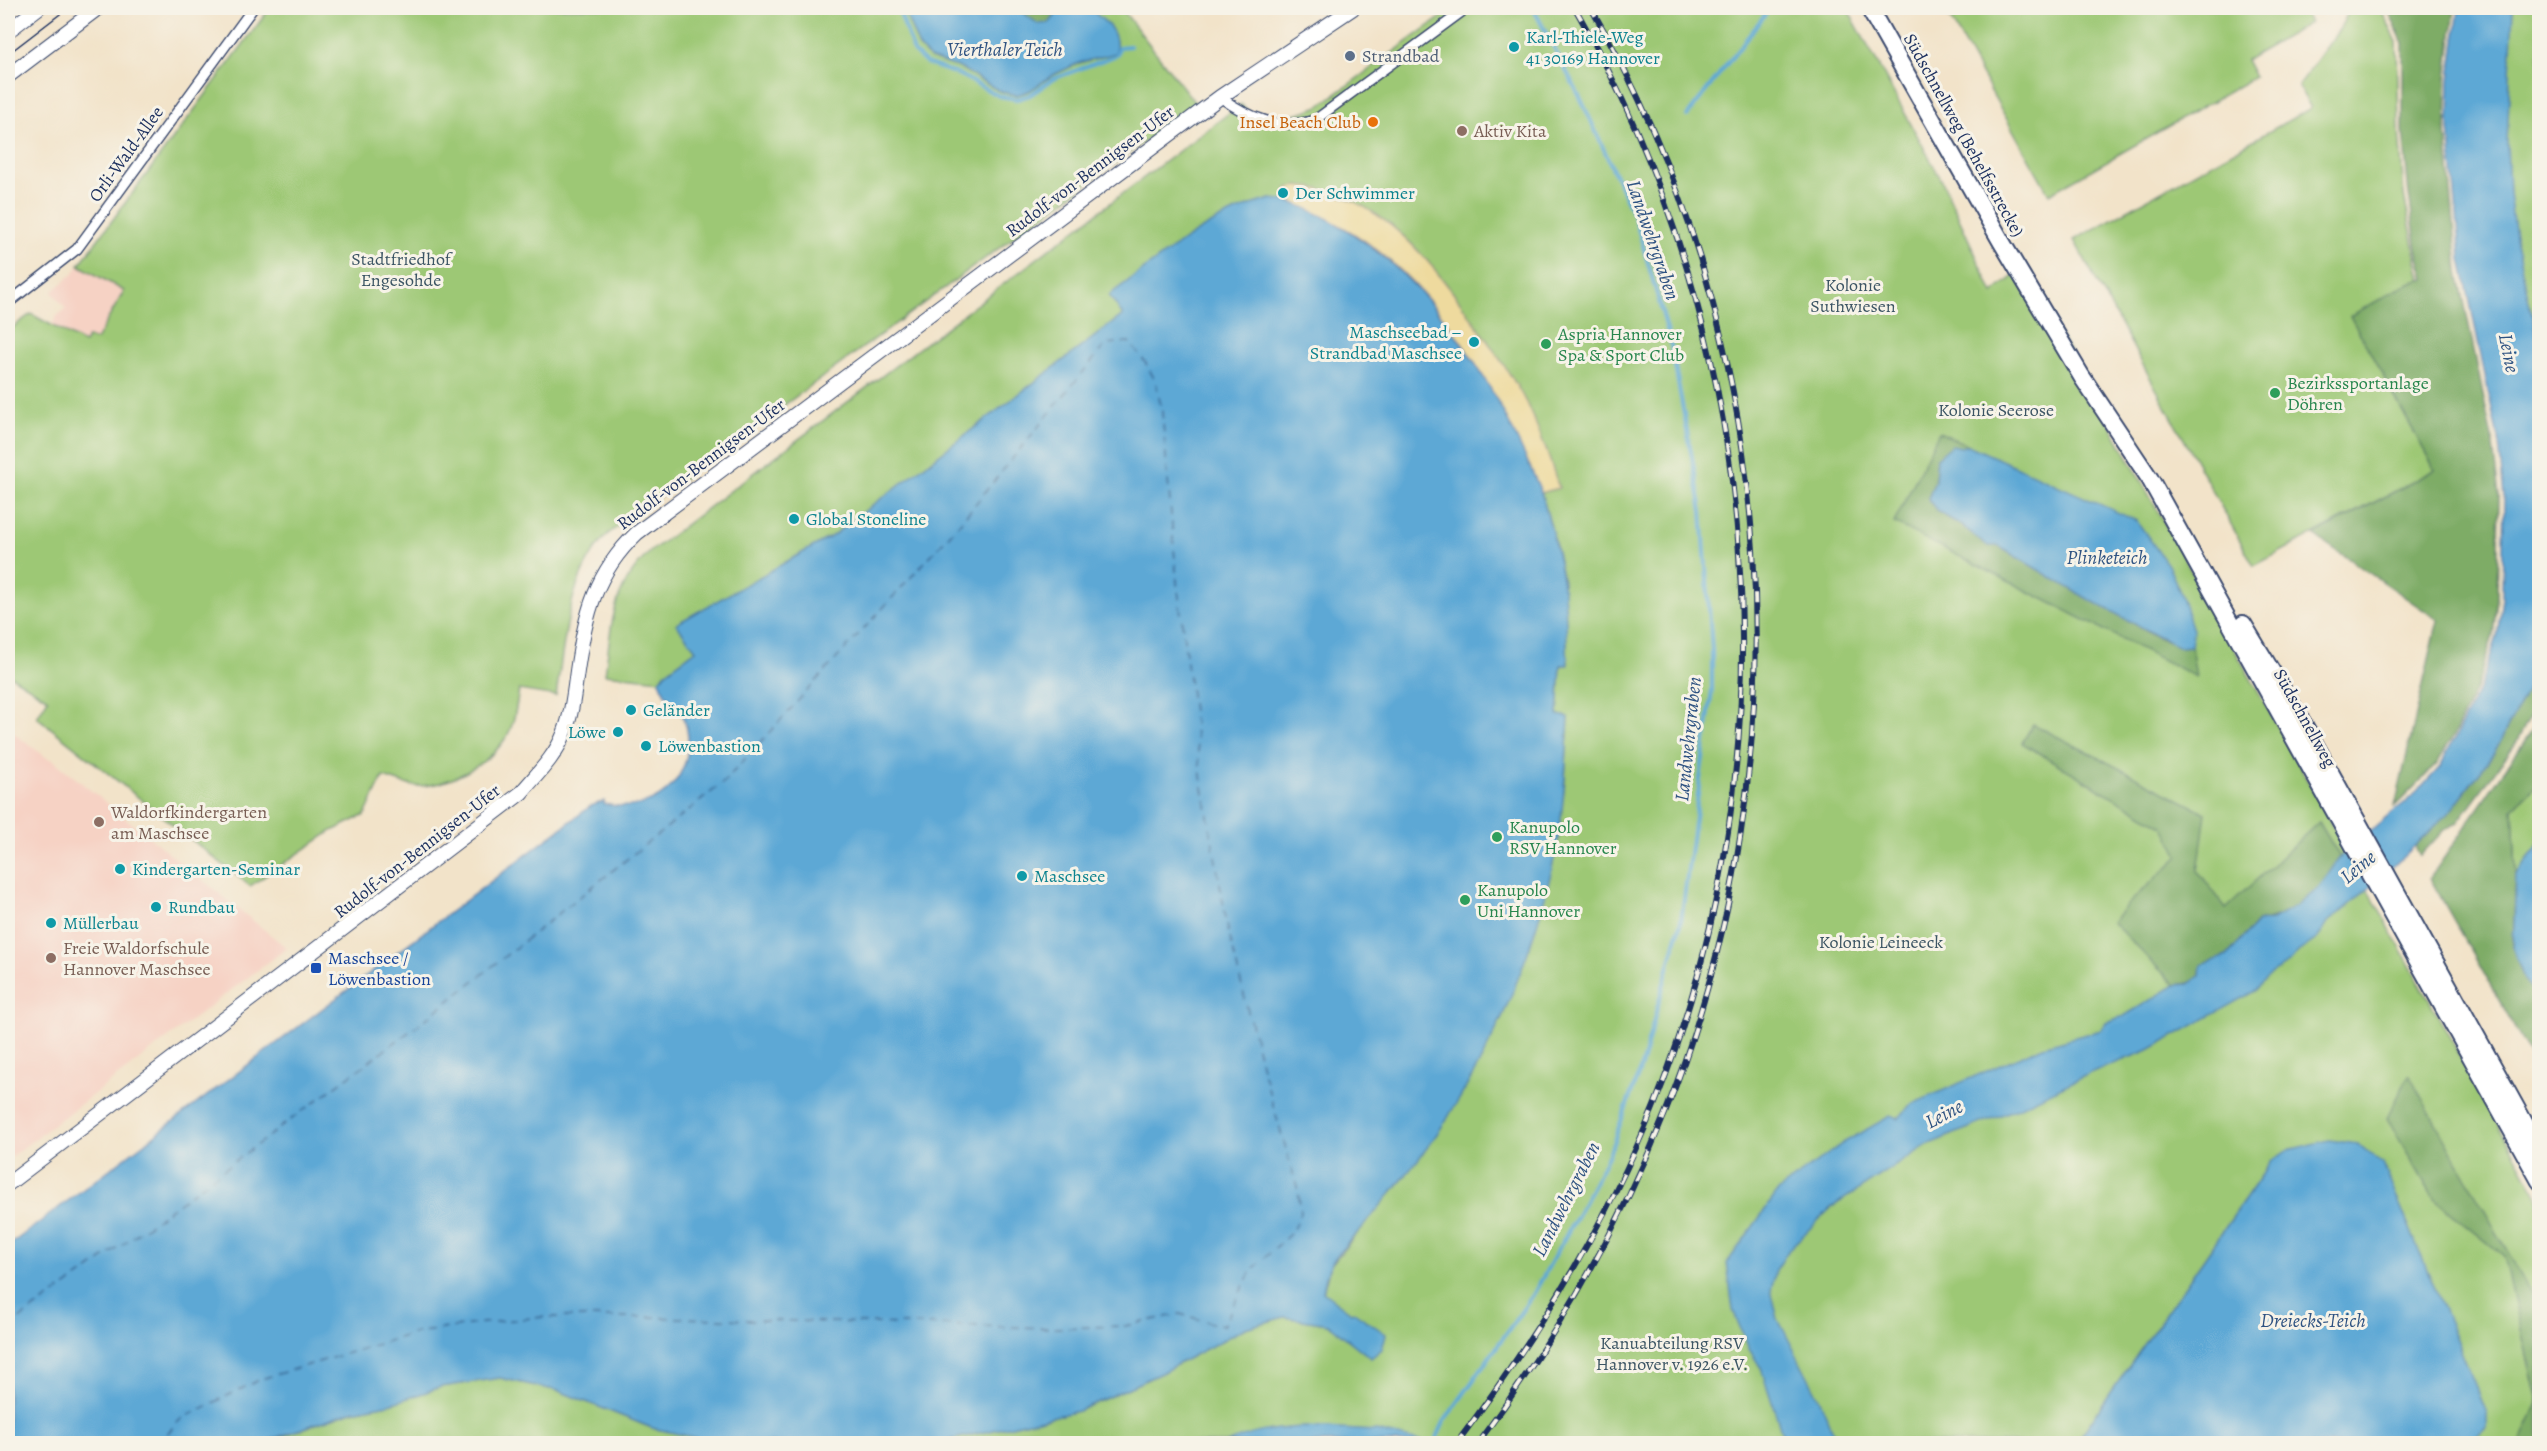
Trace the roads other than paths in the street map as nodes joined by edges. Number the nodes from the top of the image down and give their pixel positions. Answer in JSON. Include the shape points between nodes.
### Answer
{"nodes":[{"id":1,"x":38,"y":8,"type":"edge"},
{"id":2,"x":98,"y":8,"type":"edge"},
{"id":3,"x":253,"y":8,"type":"edge"},
{"id":4,"x":1353,"y":8,"type":"edge"},
{"id":5,"x":1467,"y":8,"type":"edge"},
{"id":6,"x":1856,"y":8,"type":"edge"},
{"id":7,"x":1869,"y":8,"type":"edge"},
{"id":8,"x":1877,"y":8,"type":"edge"},
{"id":9,"x":8,"y":31,"type":"edge"},
{"id":10,"x":8,"y":76,"type":"edge"},
{"id":11,"x":1220,"y":97,"type":"junction"},
{"id":12,"x":1952,"y":156,"type":"junction"},
{"id":13,"x":2024,"y":263,"type":"joint"},
{"id":14,"x":2026,"y":281,"type":"joint"},
{"id":15,"x":8,"y":303,"type":"edge"},
{"id":16,"x":2324,"y":777,"type":"junction"},
{"id":17,"x":2540,"y":1151,"type":"edge"},
{"id":18,"x":2540,"y":1181,"type":"edge"},
{"id":19,"x":8,"y":1184,"type":"edge"}],
"edges":[{"from":1,"to":9,"type":"street"},
{"from":2,"to":10,"type":"street"},
{"from":3,"to":15,"type":"street","name":"Orli-Wald-Allee","via":[[77,249]]},
{"from":4,"to":11,"type":"street","name":"Rudolf-von-Bennigsen-Ufer"},
{"from":5,"to":11,"type":"street","via":[[1315,120],[1278,125]]},
{"from":6,"to":12,"type":"highway"},
{"from":7,"to":12,"type":"highway","name":"Südschnellweg (Behelfsstrecke)"},
{"from":8,"to":13,"type":"highway","name":"Südschnellweg (Behelfsstrecke)"},
{"from":11,"to":19,"type":"street","name":"Rudolf-von-Bennigsen-Ufer","via":[[638,533],[609,564],[592,599],[563,737],[521,793]]},
{"from":12,"to":14,"type":"highway","name":"Südschnellweg (Behelfsstrecke)"},
{"from":13,"to":16,"type":"highway","name":"Südschnellweg","via":[[2082,362],[2157,476]]},
{"from":14,"to":16,"type":"highway","name":"Südschnellweg","via":[[2082,377],[2150,479]]},
{"from":16,"to":17,"type":"highway","name":"Südschnellweg","via":[[2416,926]]},
{"from":16,"to":18,"type":"highway","name":"Südschnellweg","via":[[2406,941]]}]}
